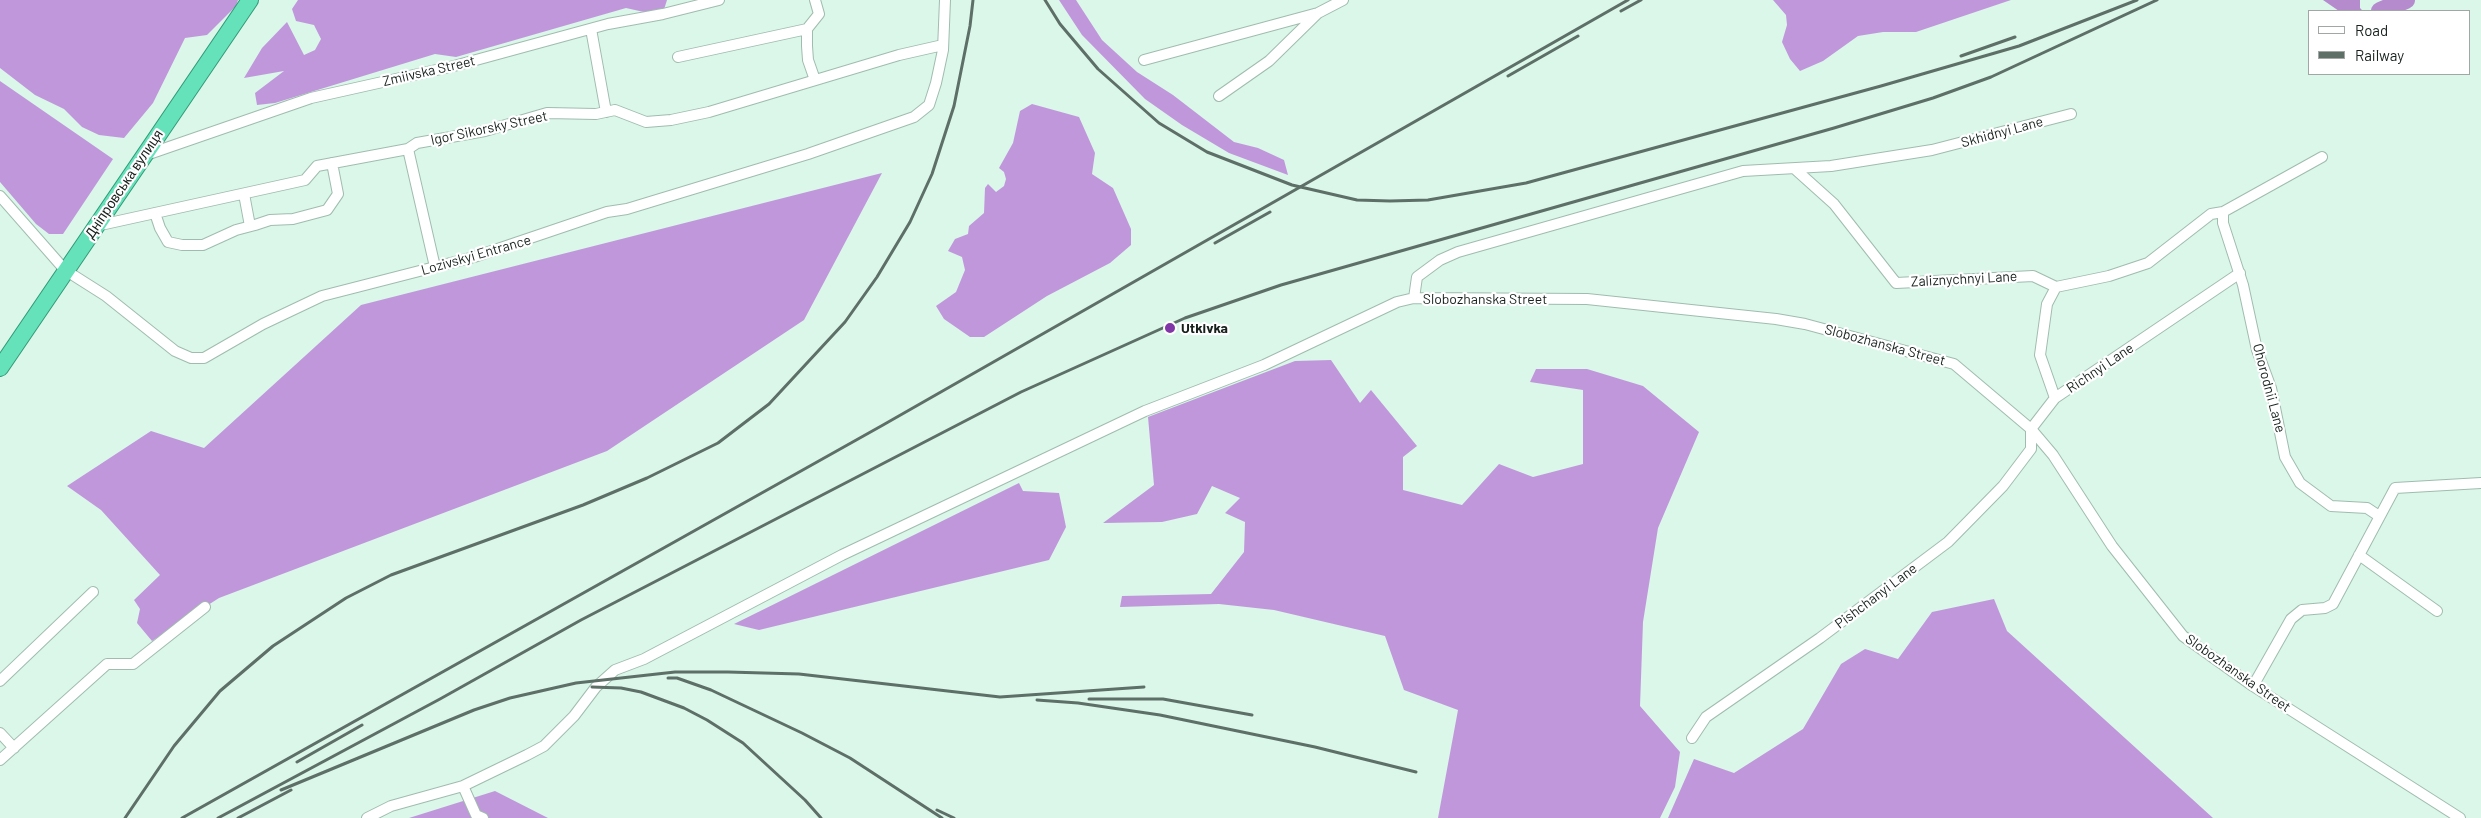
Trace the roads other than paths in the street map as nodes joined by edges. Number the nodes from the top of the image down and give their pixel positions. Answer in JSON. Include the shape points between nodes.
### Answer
{"nodes":[{"id":1,"x":250,"y":0,"type":"edge"},
{"id":2,"x":720,"y":0,"type":"edge"},
{"id":3,"x":815,"y":0,"type":"edge"},
{"id":4,"x":945,"y":0,"type":"edge"},
{"id":5,"x":1342,"y":0,"type":"edge"},
{"id":6,"x":1318,"y":13,"type":"junction"},
{"id":7,"x":807,"y":28,"type":"junction"},
{"id":8,"x":591,"y":29,"type":"junction"},
{"id":9,"x":943,"y":45,"type":"junction"},
{"id":10,"x":678,"y":57,"type":"dead end"},
{"id":11,"x":1144,"y":60,"type":"dead end"},
{"id":12,"x":815,"y":80,"type":"junction"},
{"id":13,"x":1219,"y":96,"type":"dead end"},
{"id":14,"x":606,"y":112,"type":"junction"},
{"id":15,"x":2071,"y":114,"type":"dead end"},
{"id":16,"x":408,"y":149,"type":"junction"},
{"id":17,"x":143,"y":156,"type":"junction"},
{"id":18,"x":2322,"y":157,"type":"dead end"},
{"id":19,"x":332,"y":163,"type":"junction"},
{"id":20,"x":1795,"y":169,"type":"junction"},
{"id":21,"x":244,"y":194,"type":"junction"},
{"id":22,"x":0,"y":196,"type":"edge"},
{"id":23,"x":2223,"y":212,"type":"junction"},
{"id":24,"x":155,"y":213,"type":"junction"},
{"id":25,"x":96,"y":226,"type":"junction"},
{"id":26,"x":250,"y":226,"type":"junction"},
{"id":27,"x":435,"y":267,"type":"junction"},
{"id":28,"x":65,"y":270,"type":"junction"},
{"id":29,"x":2240,"y":273,"type":"junction"},
{"id":30,"x":2056,"y":288,"type":"junction"},
{"id":31,"x":1414,"y":298,"type":"junction"},
{"id":32,"x":0,"y":368,"type":"edge"},
{"id":33,"x":2055,"y":398,"type":"junction"},
{"id":34,"x":2031,"y":429,"type":"junction"},
{"id":35,"x":2481,"y":483,"type":"edge"},
{"id":36,"x":2379,"y":516,"type":"junction"},
{"id":37,"x":2359,"y":555,"type":"junction"},
{"id":38,"x":93,"y":592,"type":"dead end"},
{"id":39,"x":205,"y":607,"type":"dead end"},
{"id":40,"x":2437,"y":611,"type":"dead end"},
{"id":41,"x":0,"y":681,"type":"edge"},
{"id":42,"x":2253,"y":686,"type":"junction"},
{"id":43,"x":0,"y":733,"type":"edge"},
{"id":44,"x":1692,"y":738,"type":"dead end"},
{"id":45,"x":14,"y":748,"type":"junction"},
{"id":46,"x":0,"y":760,"type":"edge"},
{"id":47,"x":462,"y":786,"type":"junction"},
{"id":48,"x":367,"y":818,"type":"edge"},
{"id":49,"x":482,"y":818,"type":"edge"},
{"id":50,"x":2460,"y":818,"type":"edge"}],
"edges":[{"from":1,"to":17,"type":"highway","name":"Дніпровська вулиця"},
{"from":2,"to":8,"type":"street","name":"Zmiivska Street"},
{"from":3,"to":7,"type":"street","via":[[819,14]]},
{"from":4,"to":9,"type":"street"},
{"from":5,"to":6,"type":"street"},
{"from":6,"to":11,"type":"street"},
{"from":6,"to":13,"type":"street","via":[[1269,61]]},
{"from":7,"to":10,"type":"street"},
{"from":7,"to":12,"type":"street","via":[[808,60]]},
{"from":8,"to":14,"type":"street"},
{"from":8,"to":17,"type":"street","name":"Zmiivska Street","via":[[454,66],[311,98]]},
{"from":9,"to":12,"type":"street","name":"Igor Sikorsky Street"},
{"from":9,"to":27,"type":"street","name":"Lozivskyi Entrance","via":[[928,105],[914,117],[808,154],[627,209],[607,212],[542,236]]},
{"from":12,"to":14,"type":"street","name":"Igor Sikorsky Street","via":[[672,120],[646,122],[615,110]]},
{"from":14,"to":16,"type":"street","name":"Igor Sikorsky Street","via":[[579,115],[547,113],[485,131],[417,143]]},
{"from":15,"to":20,"type":"street","name":"Skhidnyi Lane","via":[[1932,150]]},
{"from":16,"to":19,"type":"street","name":"Igor Sikorsky Street"},
{"from":16,"to":27,"type":"street"},
{"from":17,"to":25,"type":"highway","name":"Дніпровська вулиця"},
{"from":18,"to":23,"type":"street"},
{"from":19,"to":21,"type":"street","name":"Igor Sikorsky Street","via":[[317,166],[306,180]]},
{"from":19,"to":26,"type":"street","via":[[338,194],[327,210]]},
{"from":20,"to":30,"type":"street","name":"Zaliznychnyi Lane","via":[[1834,204],[1896,283],[2033,276]]},
{"from":20,"to":31,"type":"street","name":"Skhidnyi Lane","via":[[1743,171],[1458,252],[1440,260],[1417,277]]},
{"from":21,"to":24,"type":"street","name":"Igor Sikorsky Street"},
{"from":21,"to":26,"type":"street"},
{"from":22,"to":28,"type":"street","name":"Lozivskyi Entrance"},
{"from":23,"to":29,"type":"street","name":"Ohorodnii Lane","via":[[2223,223]]},
{"from":23,"to":30,"type":"street","via":[[2211,214],[2148,263]]},
{"from":24,"to":25,"type":"street","name":"Igor Sikorsky Street"},
{"from":24,"to":26,"type":"street","via":[[168,242],[182,245],[203,245]]},
{"from":25,"to":28,"type":"highway","name":"Дніпровська вулиця"},
{"from":27,"to":28,"type":"street","name":"Lozivskyi Entrance","via":[[322,296],[263,324],[204,358],[191,358],[175,351],[106,296]]},
{"from":28,"to":32,"type":"highway","name":"Дніпровська вулиця"},
{"from":29,"to":33,"type":"street","name":"Richnyi Lane"},
{"from":29,"to":36,"type":"street","name":"Ohorodnii Lane","via":[[2257,350],[2271,388],[2285,457],[2300,483],[2331,506],[2367,508]]},
{"from":30,"to":33,"type":"street","name":"Richnyi Lane","via":[[2047,304],[2040,355]]},
{"from":31,"to":34,"type":"street","name":"Slobozhanska Street","via":[[1587,299],[1805,324],[1954,364]]},
{"from":31,"to":47,"type":"street","name":"Slobozhanska Street","via":[[1398,302],[1264,365],[1145,411],[842,555],[644,659],[615,670],[544,746]]},
{"from":33,"to":34,"type":"street"},
{"from":34,"to":42,"type":"street","name":"Slobozhanska Street","via":[[2053,455],[2112,546],[2183,636]]},
{"from":34,"to":44,"type":"street","name":"Pishchanyi Lane","via":[[2031,449],[2003,486],[1948,542],[1820,638],[1706,717]]},
{"from":35,"to":36,"type":"street","via":[[2394,488]]},
{"from":36,"to":37,"type":"street"},
{"from":37,"to":40,"type":"street"},
{"from":37,"to":42,"type":"street","via":[[2333,604],[2302,610],[2291,619]]},
{"from":38,"to":41,"type":"street"},
{"from":39,"to":45,"type":"street","via":[[134,664],[107,664]]},
{"from":42,"to":50,"type":"street","name":"Slobozhanska Street"},
{"from":43,"to":45,"type":"street"},
{"from":45,"to":46,"type":"street"},
{"from":47,"to":48,"type":"street","name":"Slobozhanska Street","via":[[391,806]]},
{"from":47,"to":49,"type":"street","via":[[476,815]]}]}
